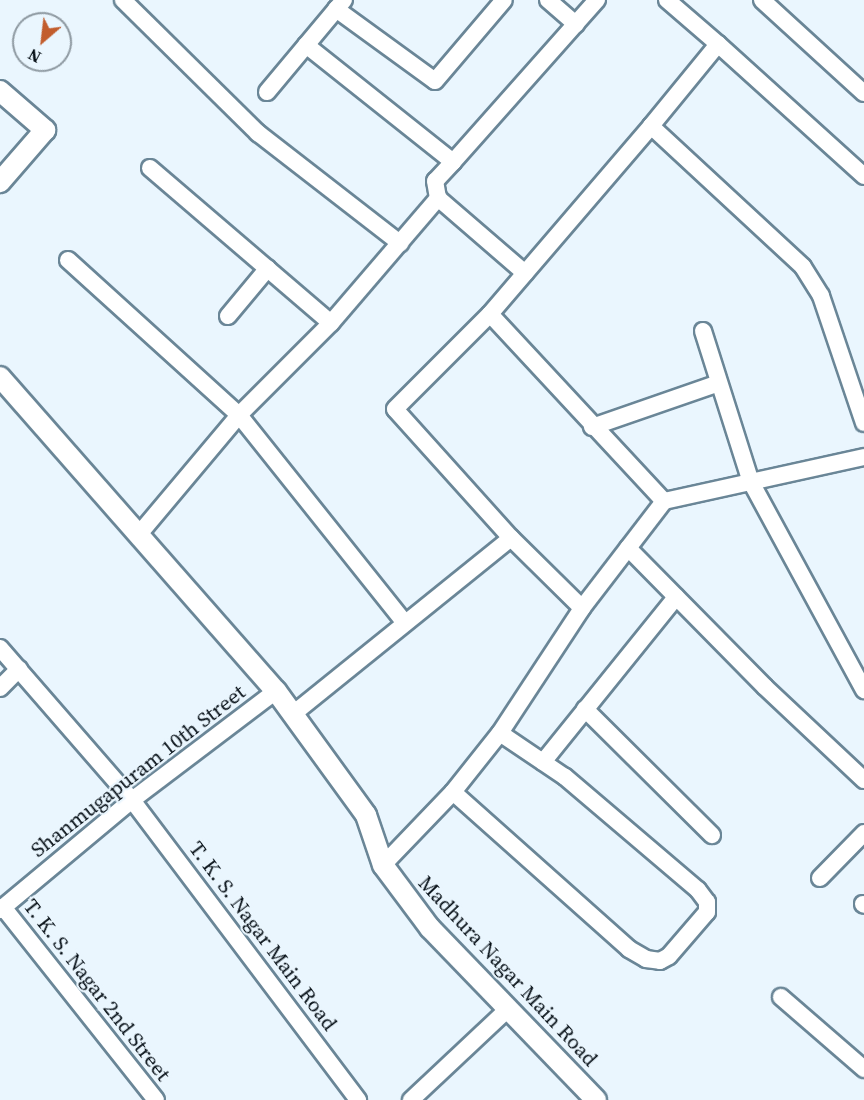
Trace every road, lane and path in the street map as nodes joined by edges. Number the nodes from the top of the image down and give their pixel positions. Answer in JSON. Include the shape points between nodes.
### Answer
{"nodes":[{"id":1,"x":123,"y":0,"type":"edge"},
{"id":2,"x":504,"y":0,"type":"edge"},
{"id":3,"x":548,"y":0,"type":"edge"},
{"id":4,"x":597,"y":0,"type":"edge"},
{"id":5,"x":667,"y":0,"type":"edge"},
{"id":6,"x":762,"y":0,"type":"edge"},
{"id":7,"x":340,"y":5,"type":"edge"},
{"id":8,"x":576,"y":24,"type":"junction"},
{"id":9,"x":718,"y":44,"type":"junction"},
{"id":10,"x":306,"y":45,"type":"junction"},
{"id":11,"x":0,"y":91,"type":"edge"},
{"id":12,"x":267,"y":92,"type":"dead end"},
{"id":13,"x":864,"y":93,"type":"edge"},
{"id":14,"x":651,"y":126,"type":"junction"},
{"id":15,"x":453,"y":162,"type":"junction"},
{"id":16,"x":150,"y":168,"type":"dead end"},
{"id":17,"x":864,"y":176,"type":"edge"},
{"id":18,"x":0,"y":182,"type":"edge"},
{"id":19,"x":438,"y":198,"type":"junction"},
{"id":20,"x":400,"y":243,"type":"junction"},
{"id":21,"x":68,"y":260,"type":"dead end"},
{"id":22,"x":268,"y":268,"type":"junction"},
{"id":23,"x":525,"y":273,"type":"junction"},
{"id":24,"x":490,"y":314,"type":"junction"},
{"id":25,"x":228,"y":316,"type":"dead end"},
{"id":26,"x":331,"y":323,"type":"junction"},
{"id":27,"x":704,"y":331,"type":"dead end"},
{"id":28,"x":0,"y":377,"type":"edge"},
{"id":29,"x":719,"y":383,"type":"junction"},
{"id":30,"x":239,"y":415,"type":"junction"},
{"id":31,"x":864,"y":423,"type":"edge"},
{"id":32,"x":592,"y":427,"type":"junction"},
{"id":33,"x":864,"y":457,"type":"edge"},
{"id":34,"x":751,"y":482,"type":"junction"},
{"id":35,"x":664,"y":501,"type":"junction"},
{"id":36,"x":140,"y":533,"type":"junction"},
{"id":37,"x":511,"y":538,"type":"junction"},
{"id":38,"x":628,"y":548,"type":"junction"},
{"id":39,"x":676,"y":597,"type":"junction"},
{"id":40,"x":582,"y":608,"type":"junction"},
{"id":41,"x":405,"y":624,"type":"junction"},
{"id":42,"x":0,"y":648,"type":"edge"},
{"id":43,"x":19,"y":669,"type":"junction"},
{"id":44,"x":0,"y":688,"type":"edge"},
{"id":45,"x":864,"y":690,"type":"edge"},
{"id":46,"x":276,"y":691,"type":"junction"},
{"id":47,"x":585,"y":709,"type":"junction"},
{"id":48,"x":293,"y":714,"type":"junction"},
{"id":49,"x":500,"y":733,"type":"junction"},
{"id":50,"x":543,"y":762,"type":"junction"},
{"id":51,"x":864,"y":780,"type":"edge"},
{"id":52,"x":453,"y":792,"type":"junction"},
{"id":53,"x":132,"y":800,"type":"junction"},
{"id":54,"x":864,"y":833,"type":"edge"},
{"id":55,"x":712,"y":835,"type":"dead end"},
{"id":56,"x":383,"y":866,"type":"junction"},
{"id":57,"x":820,"y":878,"type":"dead end"},
{"id":58,"x":1,"y":909,"type":"edge"},
{"id":59,"x":781,"y":997,"type":"dead end"},
{"id":60,"x":508,"y":1009,"type":"junction"},
{"id":61,"x":864,"y":1069,"type":"edge"},
{"id":62,"x":156,"y":1100,"type":"edge"},
{"id":63,"x":358,"y":1100,"type":"edge"},
{"id":64,"x":411,"y":1100,"type":"edge"},
{"id":65,"x":596,"y":1100,"type":"edge"}],
"edges":[{"from":1,"to":20,"type":"street","via":[[251,126]]},
{"from":2,"to":7,"type":"street","via":[[435,81]]},
{"from":3,"to":8,"type":"street"},
{"from":4,"to":8,"type":"street"},
{"from":5,"to":9,"type":"street"},
{"from":6,"to":13,"type":"street"},
{"from":7,"to":10,"type":"street"},
{"from":8,"to":15,"type":"street"},
{"from":9,"to":14,"type":"street"},
{"from":9,"to":17,"type":"street"},
{"from":10,"to":12,"type":"street"},
{"from":10,"to":15,"type":"street"},
{"from":11,"to":18,"type":"street","via":[[45,130]]},
{"from":14,"to":23,"type":"street"},
{"from":14,"to":31,"type":"street","via":[[803,267],[821,296]]},
{"from":15,"to":19,"type":"street","via":[[435,181]]},
{"from":16,"to":22,"type":"street"},
{"from":19,"to":20,"type":"street"},
{"from":19,"to":23,"type":"street"},
{"from":20,"to":26,"type":"street"},
{"from":21,"to":30,"type":"street"},
{"from":22,"to":25,"type":"street"},
{"from":22,"to":26,"type":"street"},
{"from":23,"to":24,"type":"street"},
{"from":24,"to":32,"type":"street"},
{"from":24,"to":37,"type":"street","via":[[395,409]]},
{"from":26,"to":30,"type":"street"},
{"from":27,"to":29,"type":"street"},
{"from":28,"to":36,"type":"street","name":"Madhura Nagar Main Road"},
{"from":29,"to":32,"type":"street"},
{"from":29,"to":34,"type":"street"},
{"from":30,"to":36,"type":"street"},
{"from":30,"to":41,"type":"street"},
{"from":32,"to":35,"type":"street"},
{"from":33,"to":34,"type":"street"},
{"from":34,"to":35,"type":"street"},
{"from":34,"to":45,"type":"street"},
{"from":35,"to":38,"type":"street"},
{"from":36,"to":46,"type":"street","name":"Madhura Nagar Main Road"},
{"from":37,"to":40,"type":"street"},
{"from":37,"to":41,"type":"street"},
{"from":38,"to":39,"type":"street"},
{"from":38,"to":40,"type":"street"},
{"from":39,"to":47,"type":"street"},
{"from":39,"to":51,"type":"street"},
{"from":40,"to":49,"type":"street"},
{"from":41,"to":48,"type":"street"},
{"from":42,"to":43,"type":"street","name":"T. K. S. Nagar Main Road"},
{"from":43,"to":44,"type":"street"},
{"from":43,"to":53,"type":"street","name":"T. K. S. Nagar Main Road"},
{"from":46,"to":48,"type":"street","name":"Madhura Nagar Main Road"},
{"from":46,"to":53,"type":"street","name":"Shanmugapuram 10th Street"},
{"from":47,"to":50,"type":"street"},
{"from":47,"to":55,"type":"street"},
{"from":48,"to":56,"type":"street","name":"Madhura Nagar Main Road","via":[[366,815]]},
{"from":49,"to":50,"type":"street"},
{"from":49,"to":52,"type":"street"},
{"from":50,"to":52,"type":"street","via":[[698,890],[707,902],[707,912],[669,956],[660,961],[646,959],[629,949]]},
{"from":52,"to":56,"type":"street"},
{"from":53,"to":58,"type":"street","name":"Shanmugapuram 10th Street"},
{"from":53,"to":63,"type":"street","name":"T. K. S. Nagar Main Road"},
{"from":54,"to":57,"type":"street"},
{"from":56,"to":60,"type":"street","name":"Madhura Nagar Main Road","via":[[430,928]]},
{"from":58,"to":62,"type":"street","name":"T. K. S. Nagar 2nd Street"},
{"from":59,"to":61,"type":"street"},
{"from":60,"to":64,"type":"street"},
{"from":60,"to":65,"type":"street","name":"Madhura Nagar Main Road"}]}
